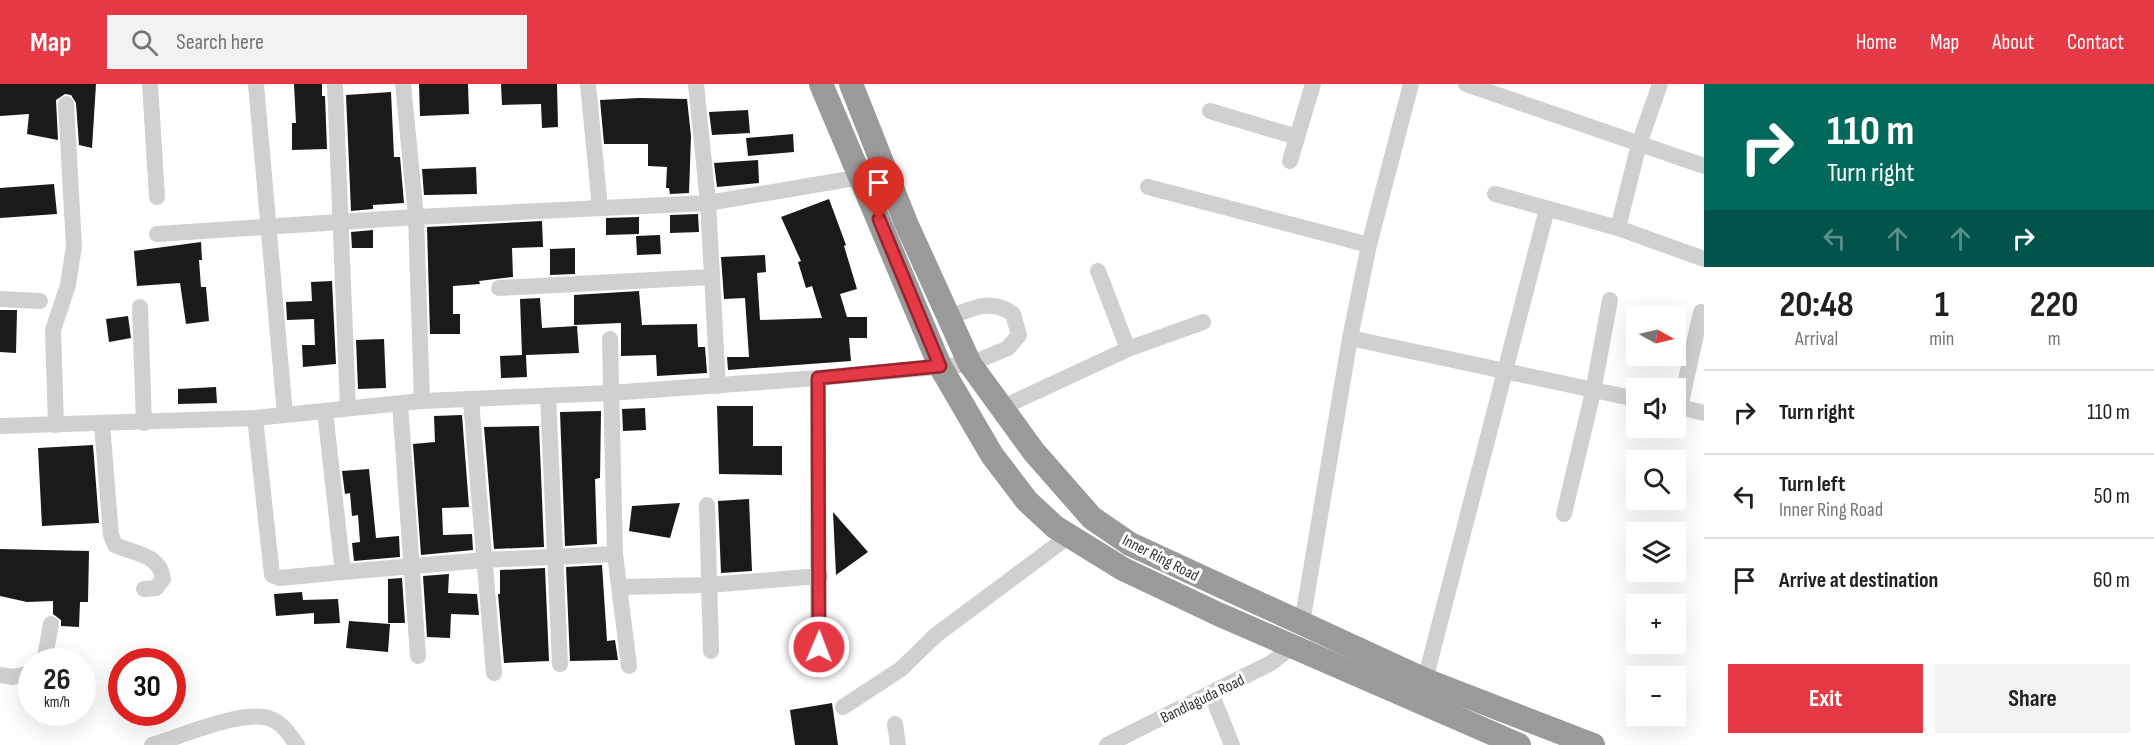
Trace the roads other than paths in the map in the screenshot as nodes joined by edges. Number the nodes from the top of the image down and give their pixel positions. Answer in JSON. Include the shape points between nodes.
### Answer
{"nodes":[{"id":1,"x":150,"y":84,"type":"edge"},
{"id":2,"x":256,"y":84,"type":"edge"},
{"id":3,"x":335,"y":84,"type":"edge"},
{"id":4,"x":403,"y":84,"type":"edge"},
{"id":5,"x":588,"y":84,"type":"edge"},
{"id":6,"x":696,"y":84,"type":"edge"},
{"id":7,"x":821,"y":84,"type":"edge"},
{"id":8,"x":851,"y":84,"type":"edge"},
{"id":9,"x":1312,"y":84,"type":"edge"},
{"id":10,"x":1411,"y":84,"type":"edge"},
{"id":11,"x":1466,"y":84,"type":"edge"},
{"id":12,"x":1660,"y":84,"type":"edge"},
{"id":13,"x":66,"y":104,"type":"dead end"},
{"id":14,"x":1210,"y":111,"type":"dead end"},
{"id":15,"x":1297,"y":137,"type":"junction"},
{"id":16,"x":1639,"y":144,"type":"junction"},
{"id":17,"x":1290,"y":161,"type":"dead end"},
{"id":18,"x":1704,"y":166,"type":"edge"},
{"id":19,"x":861,"y":177,"type":"junction"},
{"id":20,"x":1148,"y":187,"type":"dead end"},
{"id":21,"x":1495,"y":194,"type":"dead end"},
{"id":22,"x":157,"y":197,"type":"dead end"},
{"id":23,"x":708,"y":203,"type":"junction"},
{"id":24,"x":600,"y":208,"type":"junction"},
{"id":25,"x":1547,"y":209,"type":"junction"},
{"id":26,"x":417,"y":217,"type":"junction"},
{"id":27,"x":341,"y":222,"type":"junction"},
{"id":28,"x":269,"y":227,"type":"junction"},
{"id":29,"x":1618,"y":228,"type":"junction"},
{"id":30,"x":157,"y":234,"type":"dead end"},
{"id":31,"x":1369,"y":245,"type":"junction"},
{"id":32,"x":1704,"y":259,"type":"edge"},
{"id":33,"x":1098,"y":271,"type":"dead end"},
{"id":34,"x":711,"y":277,"type":"junction"},
{"id":35,"x":499,"y":288,"type":"dead end"},
{"id":36,"x":0,"y":299,"type":"edge"},
{"id":37,"x":1610,"y":300,"type":"dead end"},
{"id":38,"x":40,"y":301,"type":"dead end"},
{"id":39,"x":140,"y":307,"type":"dead end"},
{"id":40,"x":1701,"y":312,"type":"dead end"},
{"id":41,"x":949,"y":318,"type":"junction"},
{"id":42,"x":1203,"y":322,"type":"dead end"},
{"id":43,"x":1350,"y":338,"type":"junction"},
{"id":44,"x":610,"y":339,"type":"dead end"},
{"id":45,"x":1128,"y":349,"type":"junction"},
{"id":46,"x":970,"y":364,"type":"junction"},
{"id":47,"x":940,"y":366,"type":"junction"},
{"id":48,"x":1506,"y":371,"type":"junction"},
{"id":49,"x":818,"y":378,"type":"junction"},
{"id":50,"x":1685,"y":378,"type":"edge"},
{"id":51,"x":718,"y":386,"type":"junction"},
{"id":52,"x":1593,"y":392,"type":"junction"},
{"id":53,"x":610,"y":393,"type":"junction"},
{"id":54,"x":548,"y":396,"type":"junction"},
{"id":55,"x":1626,"y":397,"type":"edge"},
{"id":56,"x":471,"y":400,"type":"junction"},
{"id":57,"x":422,"y":401,"type":"junction"},
{"id":58,"x":400,"y":404,"type":"junction"},
{"id":59,"x":348,"y":408,"type":"junction"},
{"id":60,"x":1000,"y":408,"type":"junction"},
{"id":61,"x":1686,"y":409,"type":"edge"},
{"id":62,"x":325,"y":411,"type":"junction"},
{"id":63,"x":1704,"y":413,"type":"edge"},
{"id":64,"x":285,"y":415,"type":"junction"},
{"id":65,"x":255,"y":418,"type":"junction"},
{"id":66,"x":144,"y":423,"type":"junction"},
{"id":67,"x":102,"y":424,"type":"junction"},
{"id":68,"x":56,"y":425,"type":"junction"},
{"id":69,"x":0,"y":426,"type":"edge"},
{"id":70,"x":706,"y":505,"type":"dead end"},
{"id":71,"x":1564,"y":514,"type":"dead end"},
{"id":72,"x":1069,"y":536,"type":"junction"},
{"id":73,"x":615,"y":554,"type":"junction"},
{"id":74,"x":555,"y":558,"type":"junction"},
{"id":75,"x":484,"y":560,"type":"junction"},
{"id":76,"x":411,"y":567,"type":"junction"},
{"id":77,"x":343,"y":572,"type":"junction"},
{"id":78,"x":820,"y":576,"type":"junction"},
{"id":79,"x":709,"y":585,"type":"junction"},
{"id":80,"x":621,"y":587,"type":"junction"},
{"id":81,"x":144,"y":589,"type":"dead end"},
{"id":82,"x":1302,"y":623,"type":"junction"},
{"id":83,"x":51,"y":624,"type":"dead end"},
{"id":84,"x":1293,"y":646,"type":"junction"},
{"id":85,"x":47,"y":648,"type":"edge"},
{"id":86,"x":711,"y":651,"type":"dead end"},
{"id":87,"x":418,"y":656,"type":"dead end"},
{"id":88,"x":560,"y":664,"type":"dead end"},
{"id":89,"x":628,"y":666,"type":"dead end"},
{"id":90,"x":818,"y":670,"type":"dead end"},
{"id":91,"x":494,"y":673,"type":"dead end"},
{"id":92,"x":0,"y":675,"type":"edge"},
{"id":93,"x":18,"y":676,"type":"edge"},
{"id":94,"x":1425,"y":680,"type":"junction"},
{"id":95,"x":1211,"y":693,"type":"junction"},
{"id":96,"x":843,"y":706,"type":"dead end"},
{"id":97,"x":896,"y":724,"type":"dead end"},
{"id":98,"x":152,"y":745,"type":"edge"},
{"id":99,"x":297,"y":745,"type":"edge"},
{"id":100,"x":898,"y":745,"type":"edge"},
{"id":101,"x":1107,"y":745,"type":"edge"},
{"id":102,"x":1232,"y":745,"type":"edge"},
{"id":103,"x":1519,"y":745,"type":"edge"},
{"id":104,"x":1593,"y":745,"type":"edge"}],
"edges":[{"from":1,"to":22,"type":"street"},
{"from":2,"to":28,"type":"street"},
{"from":3,"to":27,"type":"street"},
{"from":4,"to":26,"type":"street"},
{"from":5,"to":24,"type":"street"},
{"from":6,"to":23,"type":"street"},
{"from":7,"to":19,"type":"highway","name":"Inner Ring Road"},
{"from":8,"to":41,"type":"highway","name":"Inner Ring Road"},
{"from":9,"to":15,"type":"street"},
{"from":10,"to":31,"type":"street"},
{"from":11,"to":16,"type":"street"},
{"from":12,"to":16,"type":"street"},
{"from":13,"to":68,"type":"street","via":[[74,246],[68,285],[53,330]]},
{"from":14,"to":15,"type":"street"},
{"from":15,"to":17,"type":"street"},
{"from":16,"to":18,"type":"street"},
{"from":16,"to":29,"type":"street"},
{"from":19,"to":23,"type":"street"},
{"from":19,"to":47,"type":"highway","name":"Inner Ring Road"},
{"from":20,"to":31,"type":"street"},
{"from":21,"to":25,"type":"street"},
{"from":23,"to":24,"type":"street"},
{"from":23,"to":34,"type":"street"},
{"from":24,"to":26,"type":"street"},
{"from":25,"to":29,"type":"street"},
{"from":25,"to":48,"type":"street"},
{"from":26,"to":27,"type":"street"},
{"from":26,"to":57,"type":"street"},
{"from":27,"to":28,"type":"street"},
{"from":27,"to":59,"type":"street"},
{"from":28,"to":30,"type":"street"},
{"from":28,"to":64,"type":"street"},
{"from":29,"to":32,"type":"street"},
{"from":31,"to":43,"type":"street"},
{"from":33,"to":45,"type":"street"},
{"from":34,"to":35,"type":"street"},
{"from":34,"to":51,"type":"street"},
{"from":36,"to":38,"type":"street"},
{"from":37,"to":52,"type":"street"},
{"from":39,"to":66,"type":"street"},
{"from":40,"to":50,"type":"street"},
{"from":41,"to":46,"type":"highway","name":"Inner Ring Road"},
{"from":41,"to":46,"type":"street","via":[[973,307],[995,305],[1013,314],[1019,335],[1014,343]]},
{"from":42,"to":45,"type":"street"},
{"from":43,"to":48,"type":"street"},
{"from":43,"to":82,"type":"street"},
{"from":44,"to":53,"type":"street"},
{"from":45,"to":60,"type":"street"},
{"from":46,"to":47,"type":"street"},
{"from":46,"to":60,"type":"highway","name":"Inner Ring Road"},
{"from":47,"to":49,"type":"street"},
{"from":47,"to":72,"type":"highway","name":"Inner Ring Road","via":[[992,455],[1027,501]]},
{"from":48,"to":52,"type":"street"},
{"from":48,"to":94,"type":"street"},
{"from":49,"to":51,"type":"street"},
{"from":49,"to":78,"type":"street"},
{"from":51,"to":53,"type":"street"},
{"from":52,"to":55,"type":"street"},
{"from":52,"to":71,"type":"street"},
{"from":53,"to":54,"type":"street"},
{"from":53,"to":73,"type":"street"},
{"from":54,"to":56,"type":"street"},
{"from":54,"to":74,"type":"street"},
{"from":56,"to":57,"type":"street"},
{"from":56,"to":75,"type":"street"},
{"from":57,"to":58,"type":"street"},
{"from":58,"to":59,"type":"street"},
{"from":58,"to":76,"type":"street"},
{"from":59,"to":62,"type":"street"},
{"from":60,"to":82,"type":"highway","name":"Inner Ring Road","via":[[1092,518],[1130,544]]},
{"from":61,"to":63,"type":"street"},
{"from":62,"to":64,"type":"street"},
{"from":62,"to":77,"type":"street"},
{"from":64,"to":65,"type":"street"},
{"from":65,"to":66,"type":"street"},
{"from":65,"to":77,"type":"street","via":[[272,575],[279,578]]},
{"from":66,"to":67,"type":"street"},
{"from":67,"to":68,"type":"street"},
{"from":67,"to":81,"type":"street","via":[[111,535],[116,545],[150,557],[162,569],[163,579],[156,588]]},
{"from":68,"to":69,"type":"street"},
{"from":70,"to":79,"type":"street"},
{"from":72,"to":84,"type":"highway","name":"Inner Ring Road","via":[[1123,569]]},
{"from":72,"to":96,"type":"street","via":[[936,635],[901,669]]},
{"from":73,"to":74,"type":"street"},
{"from":73,"to":80,"type":"street"},
{"from":74,"to":75,"type":"street"},
{"from":74,"to":88,"type":"street"},
{"from":75,"to":76,"type":"street"},
{"from":75,"to":91,"type":"street"},
{"from":76,"to":77,"type":"street"},
{"from":76,"to":87,"type":"street"},
{"from":78,"to":79,"type":"street"},
{"from":78,"to":90,"type":"street"},
{"from":79,"to":80,"type":"street"},
{"from":79,"to":86,"type":"street"},
{"from":80,"to":89,"type":"street"},
{"from":82,"to":94,"type":"highway","name":"Inner Ring Road"},
{"from":83,"to":85,"type":"street"},
{"from":84,"to":95,"type":"street","name":"Bandlaguda Road","via":[[1271,663]]},
{"from":84,"to":103,"type":"highway","name":"Inner Ring Road"},
{"from":92,"to":93,"type":"street"},
{"from":94,"to":104,"type":"highway","name":"Inner Ring Road"},
{"from":95,"to":101,"type":"street","name":"Bandlaguda Road"},
{"from":95,"to":102,"type":"street"},
{"from":97,"to":100,"type":"street"},
{"from":98,"to":99,"type":"street","via":[[259,716],[272,719]]}]}
